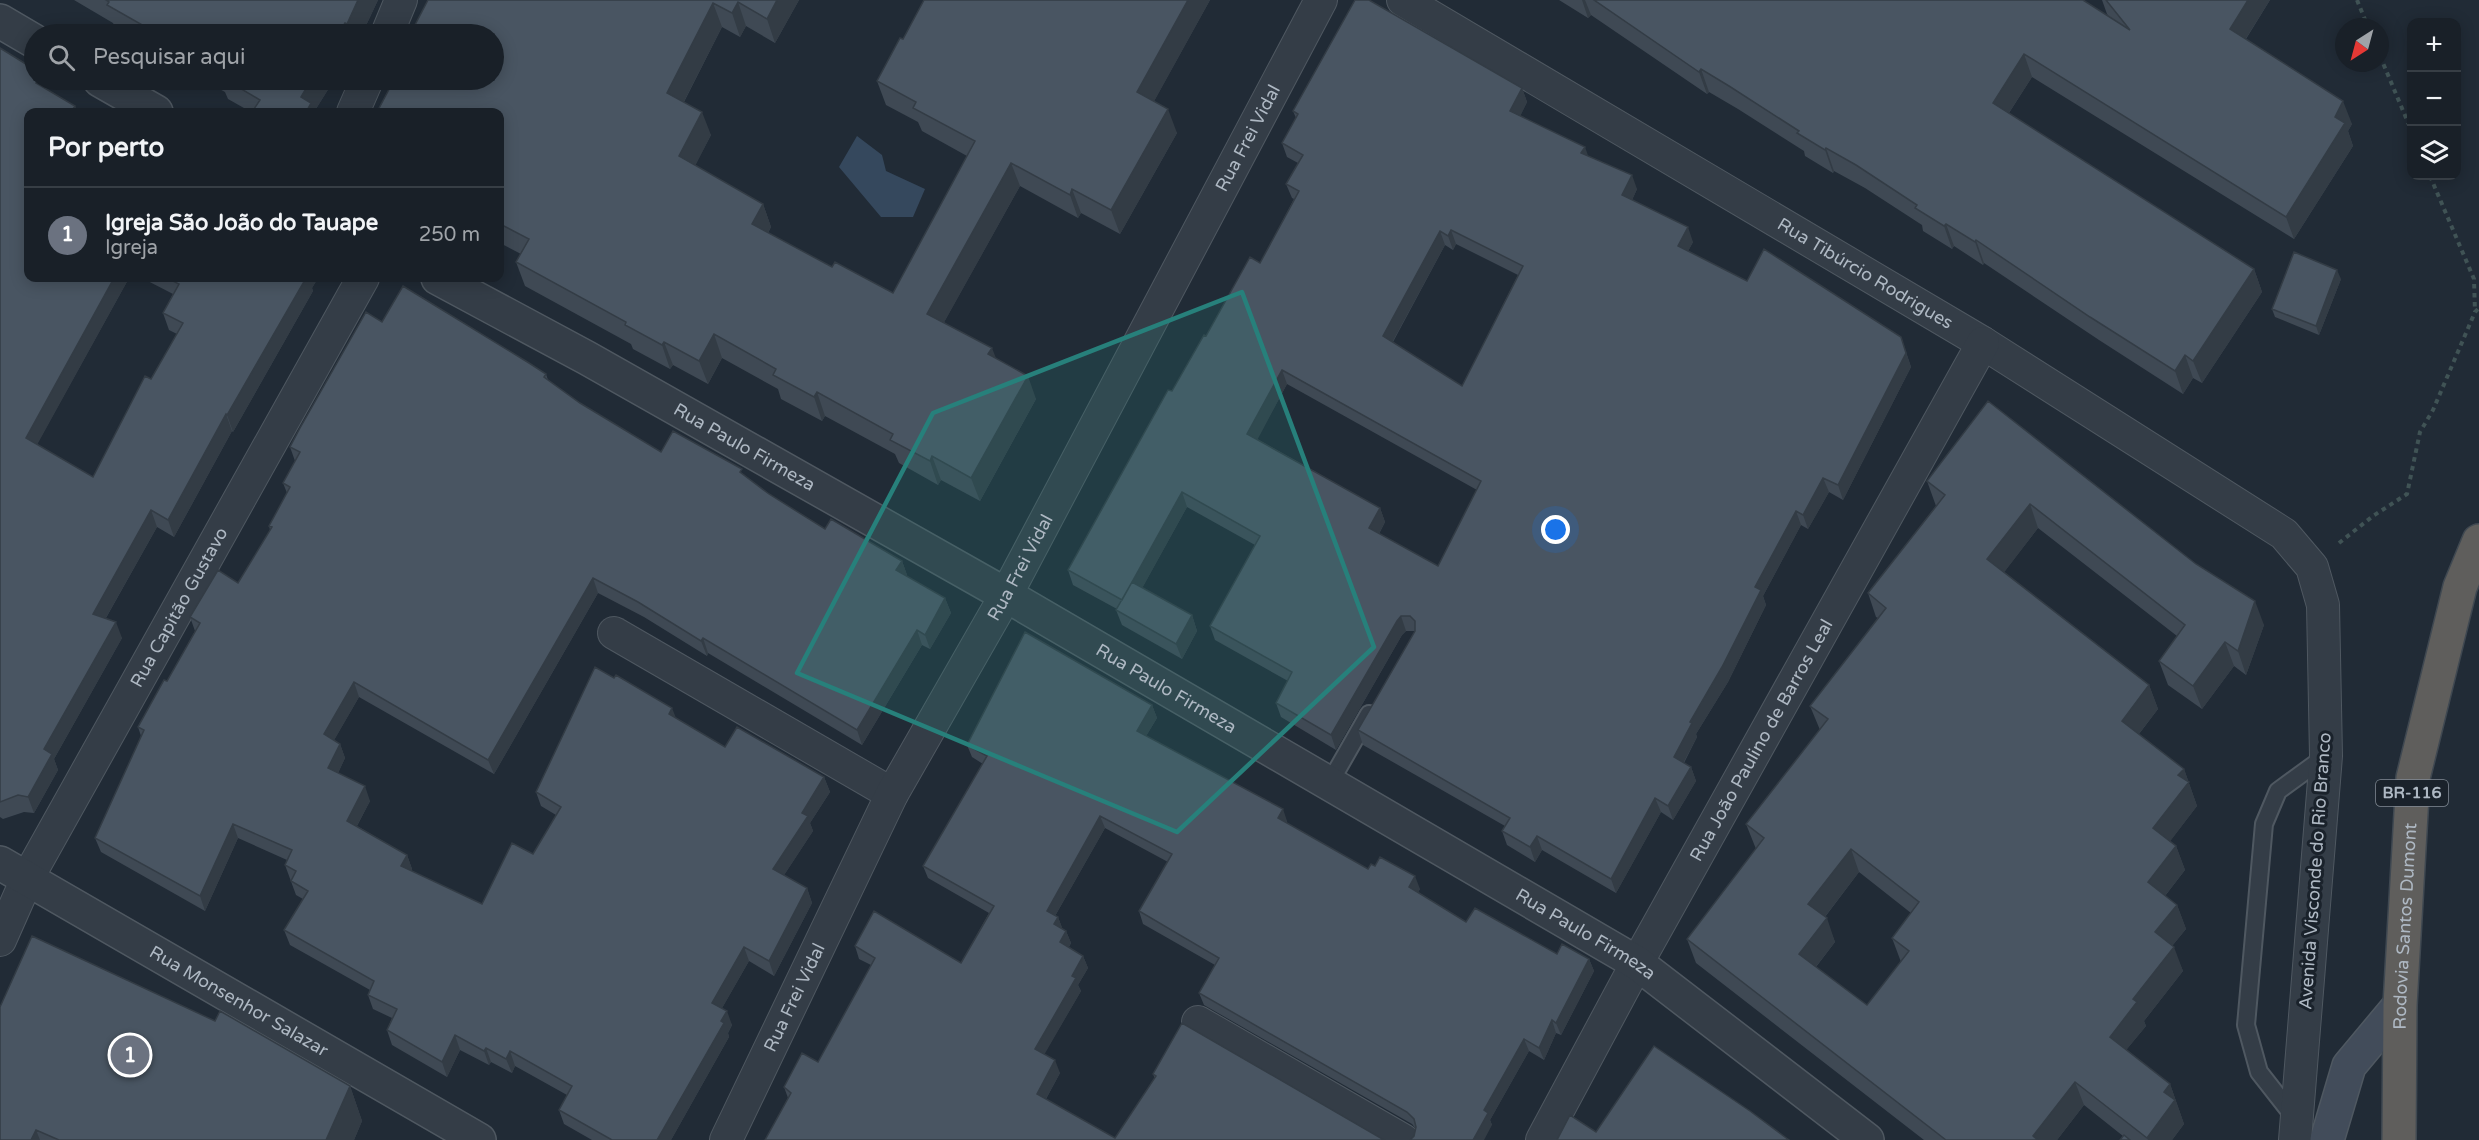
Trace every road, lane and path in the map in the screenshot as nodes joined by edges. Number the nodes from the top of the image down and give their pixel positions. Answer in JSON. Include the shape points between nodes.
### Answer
{"nodes":[{"id":1,"x":401,"y":0,"type":"edge"},
{"id":2,"x":1321,"y":0,"type":"edge"},
{"id":3,"x":1403,"y":0,"type":"edge"},
{"id":4,"x":2357,"y":0,"type":"edge"},
{"id":5,"x":2364,"y":18,"type":"edge"},
{"id":6,"x":0,"y":21,"type":"edge"},
{"id":7,"x":391,"y":24,"type":"edge"},
{"id":8,"x":24,"y":35,"type":"edge"},
{"id":9,"x":2387,"y":72,"type":"edge"},
{"id":10,"x":118,"y":90,"type":"edge"},
{"id":11,"x":363,"y":90,"type":"edge"},
{"id":12,"x":149,"y":108,"type":"edge"},
{"id":13,"x":355,"y":108,"type":"edge"},
{"id":14,"x":2409,"y":126,"type":"edge"},
{"id":15,"x":2432,"y":180,"type":"edge"},
{"id":16,"x":361,"y":282,"type":"edge"},
{"id":17,"x":445,"y":282,"type":"edge"},
{"id":18,"x":2477,"y":310,"type":"edge"},
{"id":19,"x":1983,"y":344,"type":"junction"},
{"id":20,"x":2479,"y":542,"type":"edge"},
{"id":21,"x":2312,"y":567,"type":"junction"},
{"id":22,"x":1006,"y":595,"type":"junction"},
{"id":23,"x":614,"y":633,"type":"dead end"},
{"id":24,"x":1376,"y":702,"type":"edge"},
{"id":25,"x":2325,"y":756,"type":"junction"},
{"id":26,"x":1329,"y":784,"type":"junction"},
{"id":27,"x":892,"y":794,"type":"junction"},
{"id":28,"x":14,"y":871,"type":"edge"},
{"id":29,"x":0,"y":940,"type":"edge"},
{"id":30,"x":1637,"y":963,"type":"junction"},
{"id":31,"x":2400,"y":1005,"type":"junction"},
{"id":32,"x":1198,"y":1022,"type":"dead end"},
{"id":33,"x":2295,"y":1130,"type":"edge"},
{"id":34,"x":478,"y":1140,"type":"edge"},
{"id":35,"x":726,"y":1140,"type":"edge"},
{"id":36,"x":1403,"y":1140,"type":"edge"},
{"id":37,"x":1542,"y":1140,"type":"edge"},
{"id":38,"x":1867,"y":1140,"type":"edge"},
{"id":39,"x":2327,"y":1140,"type":"edge"},
{"id":40,"x":2399,"y":1140,"type":"edge"}],
"edges":[{"from":1,"to":7,"type":"street"},
{"from":2,"to":22,"type":"street","name":"Rua Frei Vidal"},
{"from":3,"to":19,"type":"street","name":"Rua Tibúrcio Rodrigues"},
{"from":4,"to":5,"type":"path"},
{"from":6,"to":8,"type":"street"},
{"from":9,"to":14,"type":"path"},
{"from":10,"to":12,"type":"street"},
{"from":11,"to":13,"type":"street"},
{"from":15,"to":18,"type":"path","via":[[2474,279]]},
{"from":16,"to":28,"type":"street","name":"Rua Capitão Gustavo"},
{"from":17,"to":22,"type":"street","name":"Rua Paulo Firmeza"},
{"from":18,"to":21,"type":"path","via":[[2420,432],[2407,494],[2373,516]]},
{"from":19,"to":21,"type":"street","name":"Rua Tibúrcio Rodrigues","via":[[2284,534]]},
{"from":19,"to":30,"type":"street","name":"Rua João Paulino de Barros Leal"},
{"from":20,"to":31,"type":"highway","name":"Rodovia Santos Dumont","number":"BR-116","via":[[2460,587],[2413,778]]},
{"from":21,"to":25,"type":"street","name":"Avenida Visconde do Rio Branco","via":[[2323,605]]},
{"from":22,"to":26,"type":"street","name":"Rua Paulo Firmeza"},
{"from":22,"to":27,"type":"street","name":"Rua Frei Vidal"},
{"from":23,"to":27,"type":"street"},
{"from":24,"to":26,"type":"lane"},
{"from":25,"to":33,"type":"street","name":"Avenida Visconde do Rio Branco"},
{"from":25,"to":33,"type":"lane","via":[[2278,791],[2264,824],[2246,1025],[2259,1072]]},
{"from":26,"to":30,"type":"street","name":"Rua Paulo Firmeza"},
{"from":27,"to":35,"type":"street","name":"Rua Frei Vidal"},
{"from":28,"to":29,"type":"street","name":"Rua Capitão Gustavo"},
{"from":28,"to":34,"type":"street","name":"Rua Monsenhor Salazar"},
{"from":30,"to":37,"type":"street","name":"Rua João Paulino de Barros Leal"},
{"from":30,"to":38,"type":"street","name":"Rua Paulo Firmeza"},
{"from":31,"to":39,"type":"main road","via":[[2349,1066]]},
{"from":31,"to":40,"type":"highway","name":"Rodovia Santos Dumont","number":"BR-116"},
{"from":32,"to":36,"type":"street"}]}
